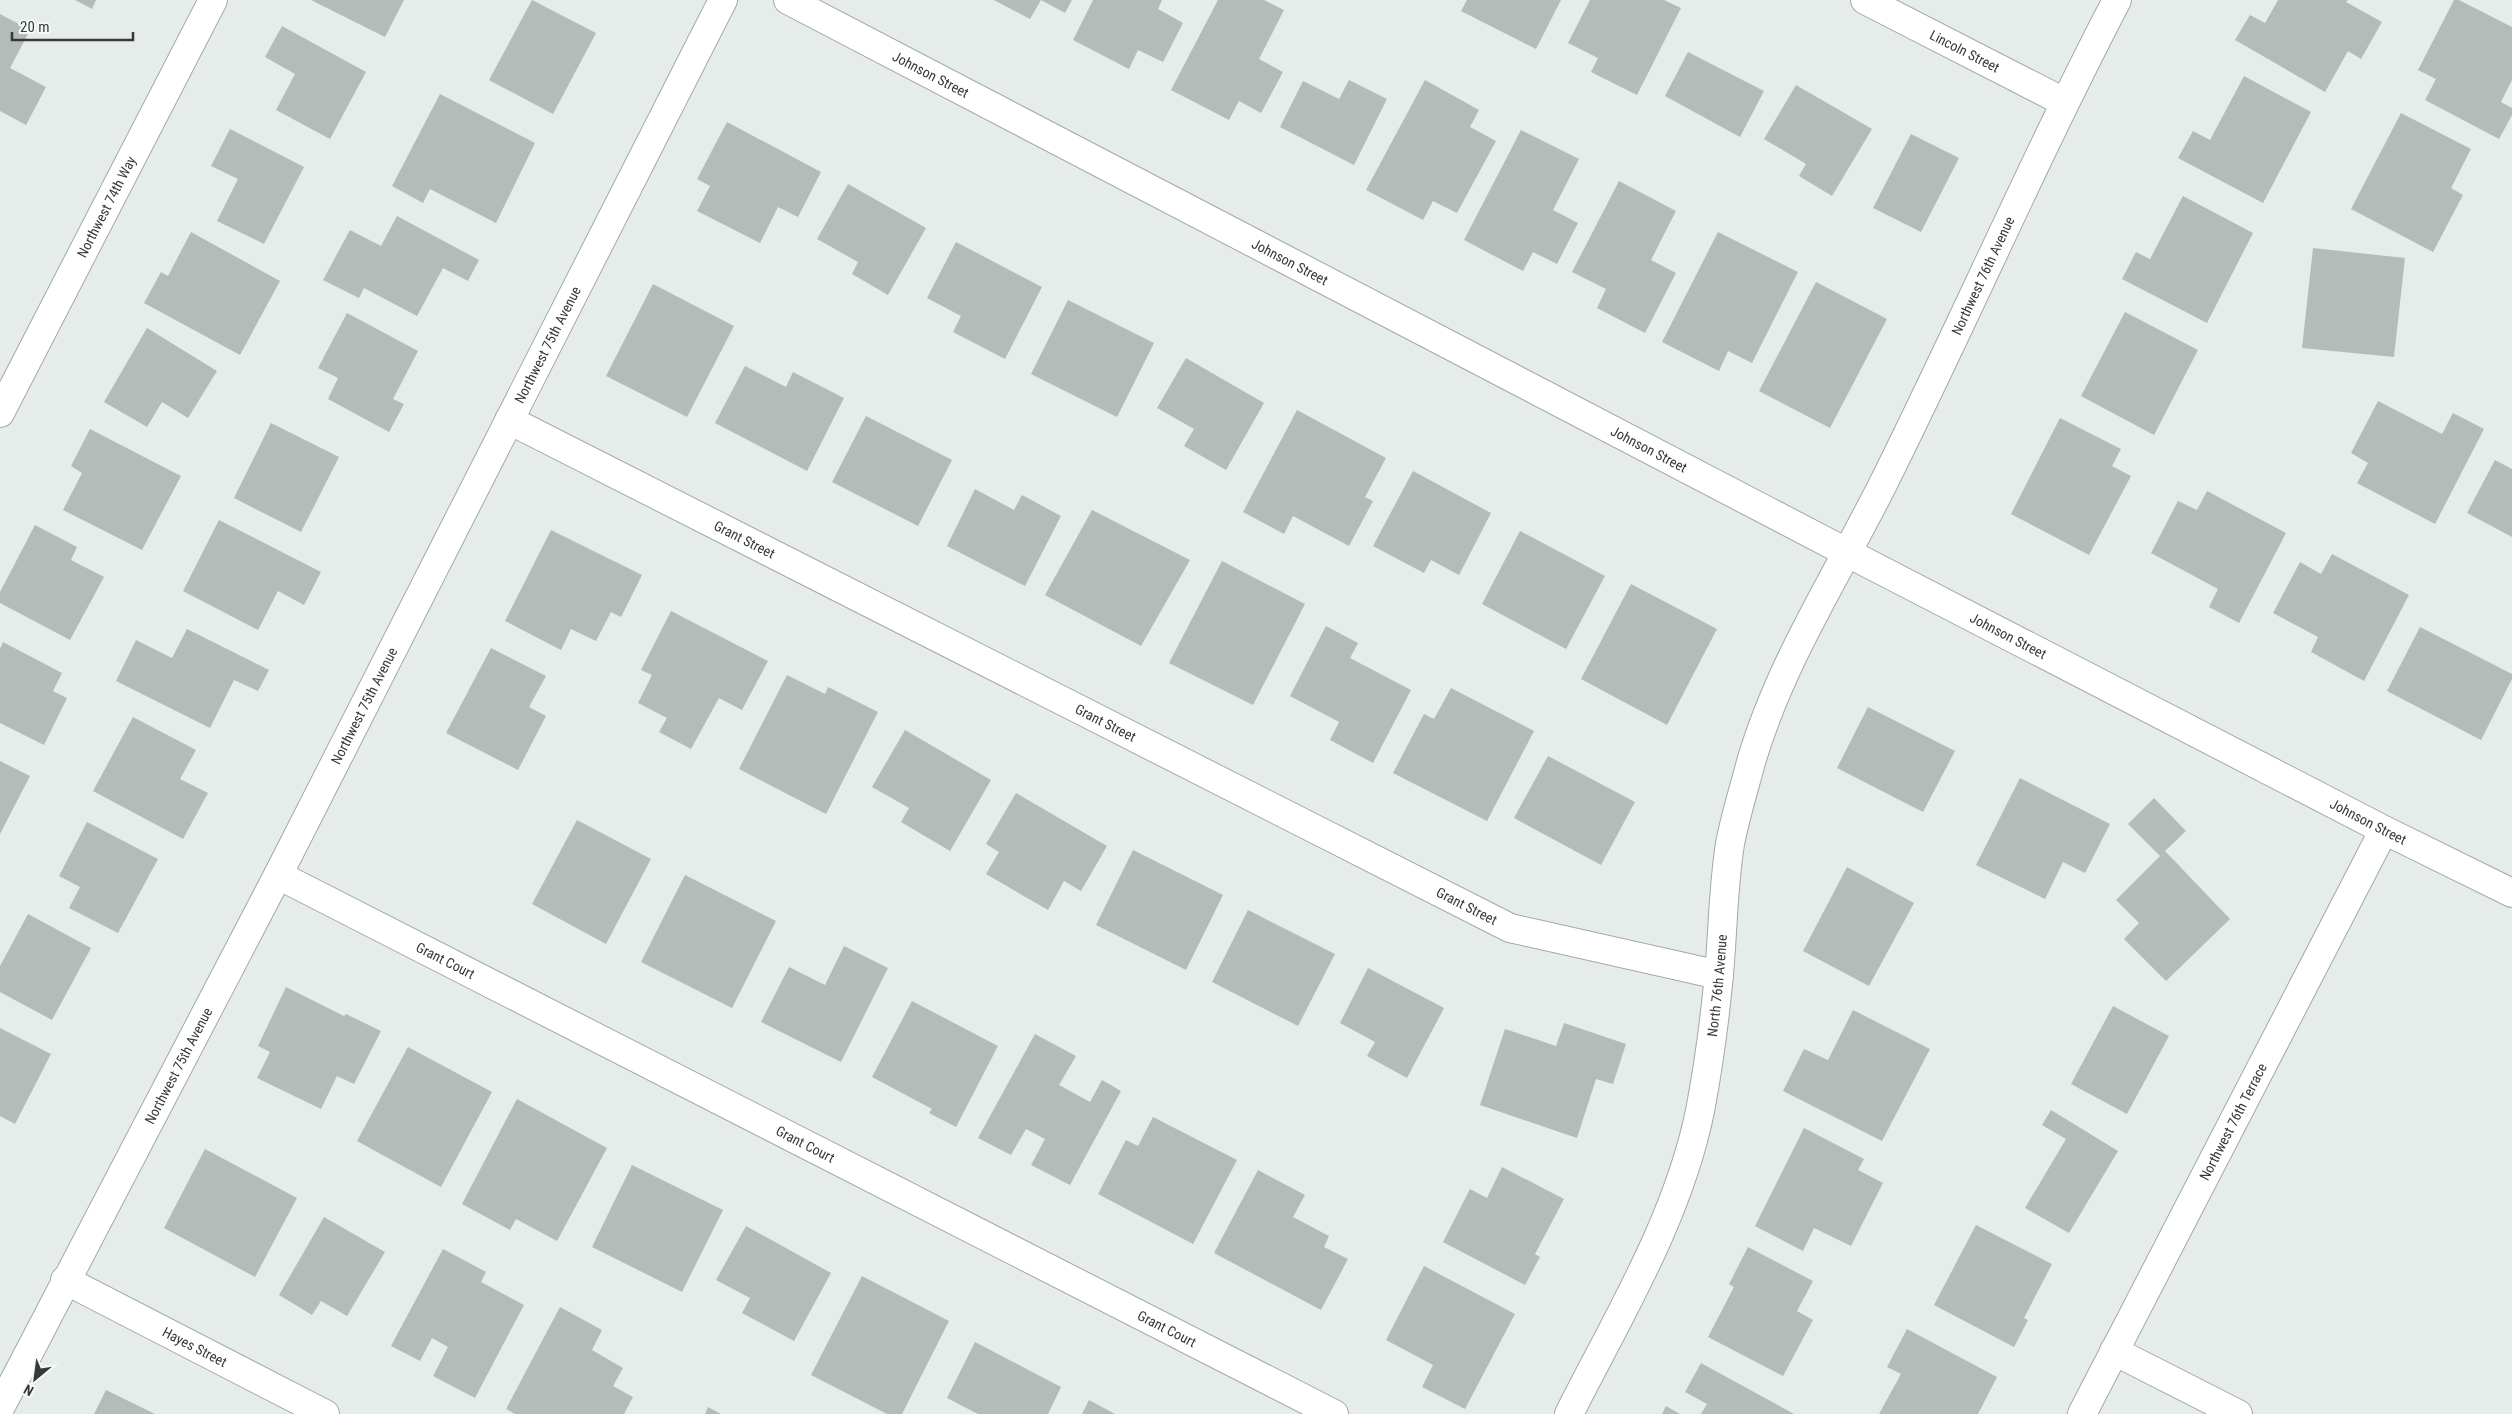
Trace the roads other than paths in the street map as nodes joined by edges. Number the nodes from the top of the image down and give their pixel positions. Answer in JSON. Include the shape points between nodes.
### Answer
{"nodes":[{"id":1,"x":213,"y":0,"type":"edge"},
{"id":2,"x":723,"y":0,"type":"edge"},
{"id":3,"x":788,"y":0,"type":"edge"},
{"id":4,"x":1865,"y":0,"type":"edge"},
{"id":5,"x":2117,"y":0,"type":"edge"},
{"id":6,"x":2064,"y":102,"type":"junction"},
{"id":7,"x":0,"y":413,"type":"edge"},
{"id":8,"x":510,"y":420,"type":"junction"},
{"id":9,"x":1846,"y":552,"type":"junction"},
{"id":10,"x":2384,"y":830,"type":"junction"},
{"id":11,"x":278,"y":875,"type":"junction"},
{"id":12,"x":2512,"y":893,"type":"edge"},
{"id":13,"x":1719,"y":975,"type":"junction"},
{"id":14,"x":65,"y":1280,"type":"junction"},
{"id":15,"x":2114,"y":1351,"type":"junction"},
{"id":16,"x":0,"y":1408,"type":"edge"},
{"id":17,"x":325,"y":1414,"type":"edge"},
{"id":18,"x":1334,"y":1414,"type":"edge"},
{"id":19,"x":1569,"y":1414,"type":"edge"},
{"id":20,"x":2082,"y":1414,"type":"edge"},
{"id":21,"x":2238,"y":1414,"type":"edge"}],
"edges":[{"from":1,"to":7,"type":"street","name":"Northwest 74th Way"},
{"from":2,"to":8,"type":"street","name":"Northwest 75th Avenue"},
{"from":3,"to":9,"type":"street","name":"Johnson Street"},
{"from":4,"to":6,"type":"street","name":"Lincoln Street"},
{"from":5,"to":6,"type":"street","name":"Northwest 76th Avenue"},
{"from":6,"to":9,"type":"street","name":"Northwest 76th Avenue","via":[[1883,483]]},
{"from":8,"to":11,"type":"street","name":"Northwest 75th Avenue"},
{"from":8,"to":13,"type":"street","name":"Grant Street","via":[[1510,928]]},
{"from":9,"to":10,"type":"street","name":"Johnson Street"},
{"from":9,"to":13,"type":"street","name":"North 76th Avenue","via":[[1774,698],[1752,760],[1730,842]]},
{"from":10,"to":12,"type":"street","name":"Johnson Street"},
{"from":10,"to":15,"type":"street","name":"Northwest 76th Terrace"},
{"from":11,"to":14,"type":"street","name":"Northwest 75th Avenue"},
{"from":11,"to":18,"type":"street","name":"Grant Court"},
{"from":13,"to":19,"type":"street","name":"North 76th Avenue","via":[[1700,1111],[1687,1161],[1664,1226]]},
{"from":14,"to":16,"type":"street","name":"Northwest 75th Avenue"},
{"from":14,"to":17,"type":"street","name":"Hayes Street"},
{"from":15,"to":20,"type":"street","name":"Northwest 76th Terrace"},
{"from":15,"to":21,"type":"street"}]}
